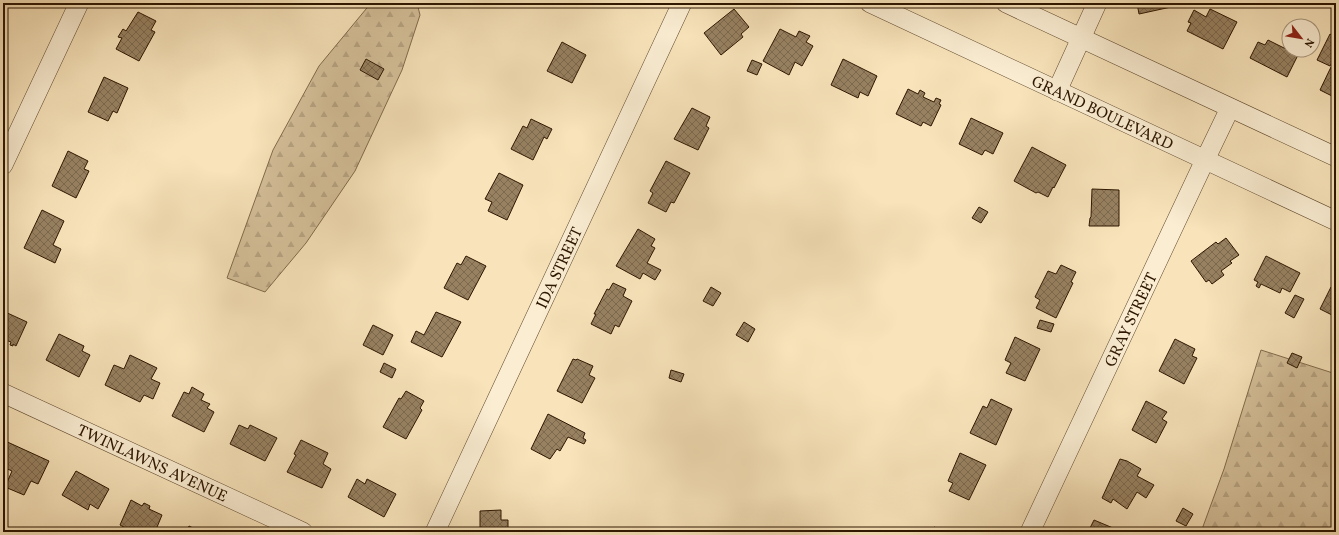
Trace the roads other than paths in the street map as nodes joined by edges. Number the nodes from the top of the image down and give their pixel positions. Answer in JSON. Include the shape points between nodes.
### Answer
{"nodes":[{"id":1,"x":80,"y":3,"type":"edge"},
{"id":2,"x":682,"y":3,"type":"edge"},
{"id":3,"x":870,"y":3,"type":"edge"},
{"id":4,"x":1006,"y":3,"type":"edge"},
{"id":5,"x":1097,"y":3,"type":"edge"},
{"id":6,"x":1081,"y":38,"type":"junction"},
{"id":7,"x":1057,"y":91,"type":"junction"},
{"id":8,"x":1230,"y":108,"type":"junction"},
{"id":9,"x":1336,"y":157,"type":"edge"},
{"id":10,"x":1205,"y":160,"type":"junction"},
{"id":11,"x":3,"y":165,"type":"edge"},
{"id":12,"x":1336,"y":221,"type":"edge"},
{"id":13,"x":3,"y":393,"type":"edge"},
{"id":14,"x":303,"y":532,"type":"edge"},
{"id":15,"x":435,"y":532,"type":"edge"},
{"id":16,"x":1030,"y":532,"type":"edge"}],
"edges":[{"from":1,"to":11,"type":"street"},
{"from":2,"to":15,"type":"street","name":"IDA STREET"},
{"from":3,"to":7,"type":"street","name":"GRAND BOULEVARD"},
{"from":4,"to":6,"type":"street"},
{"from":5,"to":6,"type":"street"},
{"from":6,"to":7,"type":"street"},
{"from":6,"to":8,"type":"street"},
{"from":7,"to":10,"type":"street","name":"GRAND BOULEVARD"},
{"from":8,"to":9,"type":"street"},
{"from":8,"to":10,"type":"street","name":"GRAY STREET"},
{"from":10,"to":12,"type":"street","name":"GRAND BOULEVARD"},
{"from":10,"to":16,"type":"street","name":"GRAY STREET"},
{"from":13,"to":14,"type":"street","name":"TWINLAWNS AVENUE"}]}
